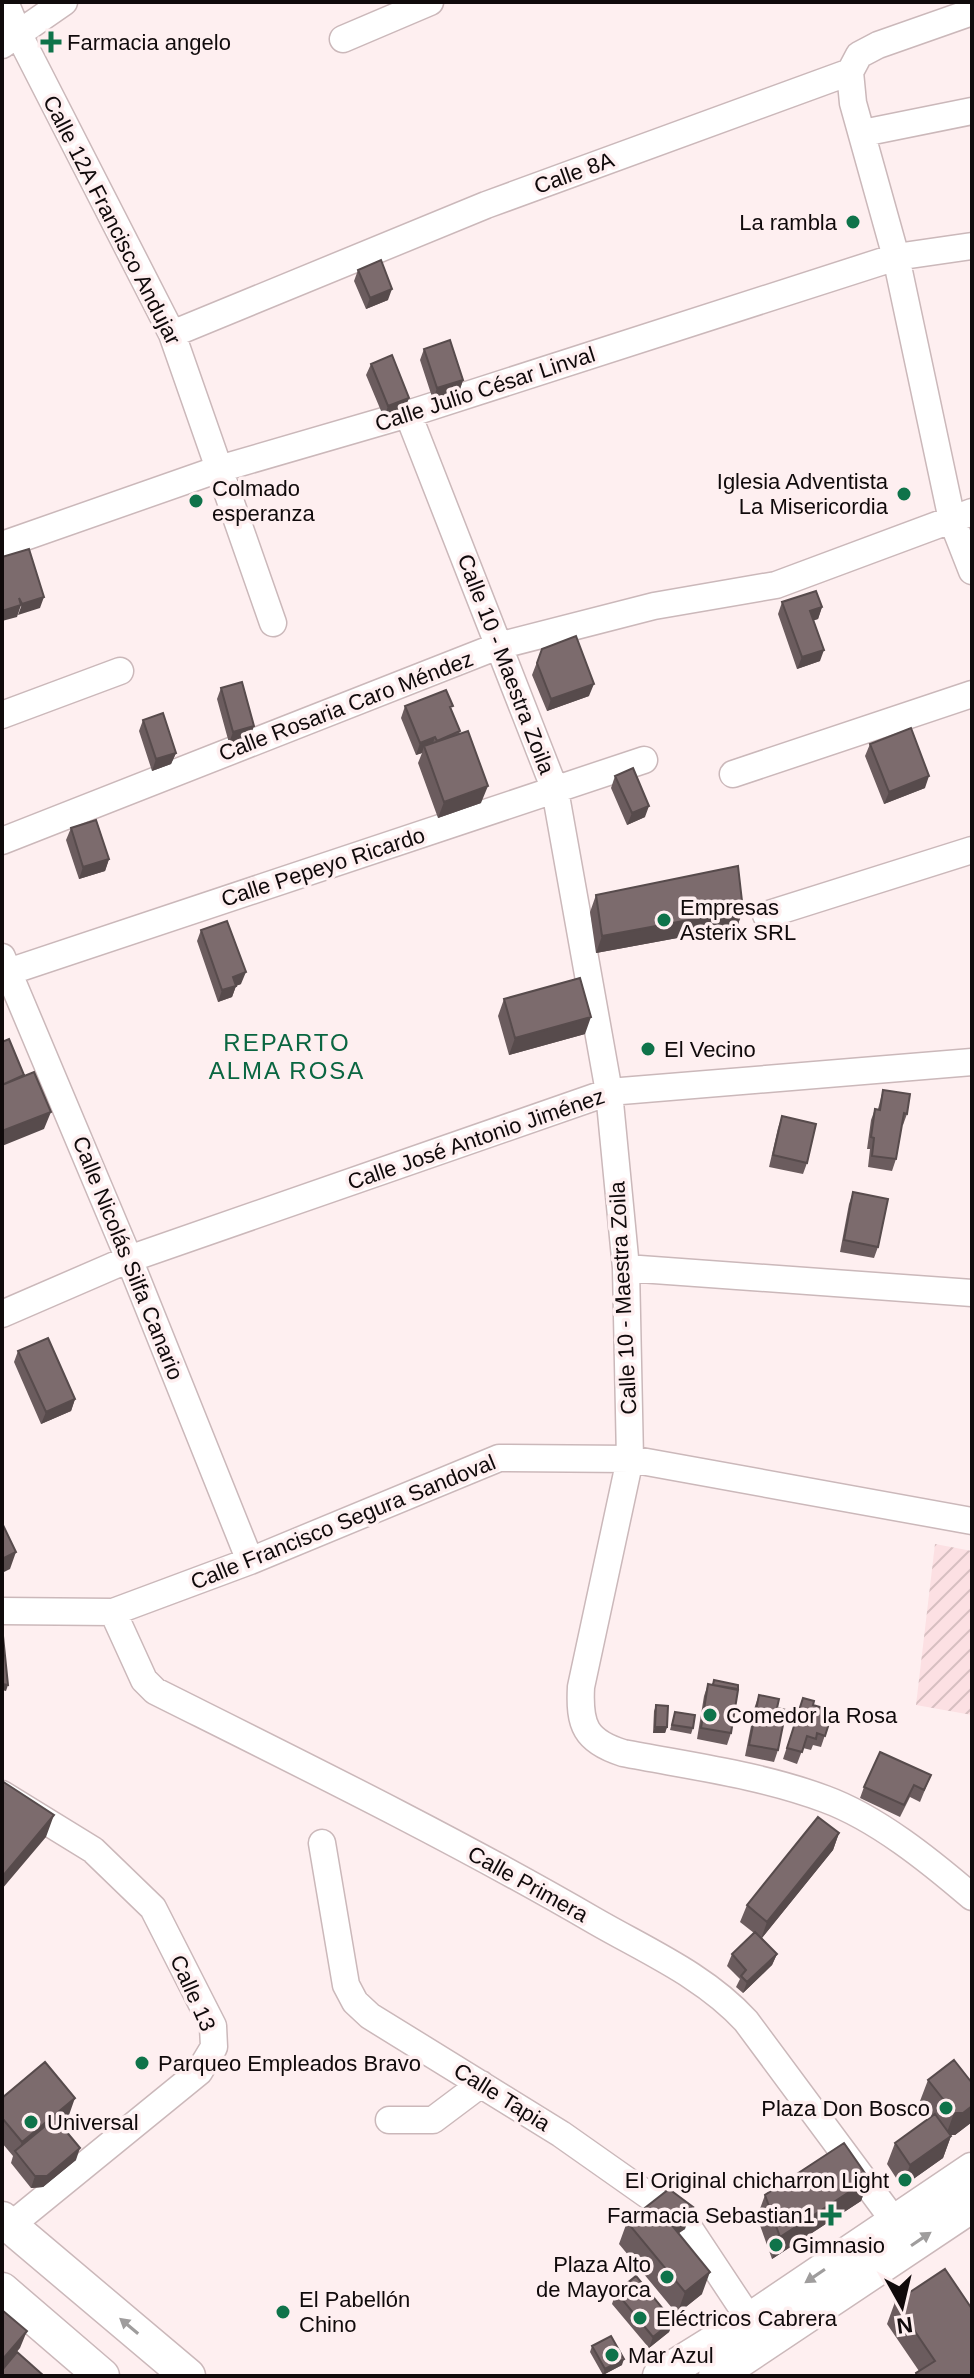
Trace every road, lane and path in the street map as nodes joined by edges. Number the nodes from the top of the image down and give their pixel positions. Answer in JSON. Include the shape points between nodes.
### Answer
{"nodes":[{"id":1,"x":5,"y":2,"type":"edge"},
{"id":2,"x":64,"y":2,"type":"edge"},
{"id":3,"x":430,"y":2,"type":"edge"},
{"id":4,"x":972,"y":12,"type":"edge"},
{"id":5,"x":10,"y":39,"type":"edge"},
{"id":6,"x":343,"y":39,"type":"dead end"},
{"id":7,"x":850,"y":72,"type":"junction"},
{"id":8,"x":972,"y":111,"type":"edge"},
{"id":9,"x":863,"y":133,"type":"junction"},
{"id":10,"x":972,"y":246,"type":"edge"},
{"id":11,"x":896,"y":257,"type":"junction"},
{"id":12,"x":172,"y":334,"type":"junction"},
{"id":13,"x":408,"y":414,"type":"junction"},
{"id":14,"x":219,"y":469,"type":"junction"},
{"id":15,"x":962,"y":516,"type":"edge"},
{"id":16,"x":2,"y":545,"type":"edge"},
{"id":17,"x":972,"y":571,"type":"edge"},
{"id":18,"x":273,"y":623,"type":"dead end"},
{"id":19,"x":498,"y":646,"type":"junction"},
{"id":20,"x":120,"y":671,"type":"dead end"},
{"id":21,"x":972,"y":694,"type":"edge"},
{"id":22,"x":2,"y":715,"type":"edge"},
{"id":23,"x":644,"y":760,"type":"dead end"},
{"id":24,"x":733,"y":774,"type":"dead end"},
{"id":25,"x":555,"y":790,"type":"junction"},
{"id":26,"x":2,"y":841,"type":"edge"},
{"id":27,"x":972,"y":850,"type":"edge"},
{"id":28,"x":766,"y":915,"type":"dead end"},
{"id":29,"x":4,"y":967,"type":"edge"},
{"id":30,"x":972,"y":1062,"type":"edge"},
{"id":31,"x":609,"y":1092,"type":"junction"},
{"id":32,"x":129,"y":1259,"type":"junction"},
{"id":33,"x":626,"y":1268,"type":"junction"},
{"id":34,"x":972,"y":1293,"type":"edge"},
{"id":35,"x":2,"y":1314,"type":"edge"},
{"id":36,"x":630,"y":1459,"type":"junction"},
{"id":37,"x":972,"y":1521,"type":"edge"},
{"id":38,"x":250,"y":1561,"type":"junction"},
{"id":39,"x":2,"y":1611,"type":"edge"},
{"id":40,"x":113,"y":1612,"type":"junction"},
{"id":41,"x":2,"y":1794,"type":"edge"},
{"id":42,"x":322,"y":1843,"type":"dead end"},
{"id":43,"x":972,"y":1897,"type":"edge"},
{"id":44,"x":481,"y":2084,"type":"junction"},
{"id":45,"x":389,"y":2120,"type":"dead end"},
{"id":46,"x":972,"y":2170,"type":"edge"},
{"id":47,"x":972,"y":2205,"type":"edge"},
{"id":48,"x":6,"y":2222,"type":"edge"},
{"id":49,"x":895,"y":2222,"type":"junction"},
{"id":50,"x":2,"y":2290,"type":"edge"},
{"id":51,"x":750,"y":2320,"type":"junction"},
{"id":52,"x":102,"y":2376,"type":"edge"},
{"id":53,"x":188,"y":2376,"type":"edge"},
{"id":54,"x":660,"y":2376,"type":"edge"},
{"id":55,"x":716,"y":2376,"type":"edge"}],
"edges":[{"from":1,"to":5,"type":"street","name":"Calle 12A Francisco Andujar"},
{"from":2,"to":5,"type":"street"},
{"from":3,"to":6,"type":"street"},
{"from":4,"to":7,"type":"street","name":"Calle 8A","via":[[878,45],[859,55]]},
{"from":5,"to":12,"type":"street","name":"Calle 12A Francisco Andujar"},
{"from":7,"to":9,"type":"street"},
{"from":7,"to":12,"type":"street","name":"Calle 8A","via":[[486,205]]},
{"from":8,"to":9,"type":"street"},
{"from":9,"to":11,"type":"street"},
{"from":10,"to":11,"type":"street","name":"Calle Julio César Linval"},
{"from":11,"to":13,"type":"street","name":"Calle Julio César Linval"},
{"from":11,"to":15,"type":"street"},
{"from":12,"to":14,"type":"street","name":"Calle 12A Francisco Andujar"},
{"from":13,"to":14,"type":"street","name":"Calle Julio César Linval"},
{"from":13,"to":19,"type":"street","name":"Calle 10 - Maestra Zoila"},
{"from":14,"to":16,"type":"street","name":"Calle Julio César Linval"},
{"from":14,"to":18,"type":"street","name":"Calle 12A Francisco Andujar"},
{"from":15,"to":17,"type":"street"},
{"from":15,"to":19,"type":"street","name":"Calle Rosaria Caro Méndez","via":[[776,585],[654,606]]},
{"from":19,"to":25,"type":"street","name":"Calle 10 - Maestra Zoila"},
{"from":19,"to":26,"type":"street","name":"Calle Rosaria Caro Méndez"},
{"from":20,"to":22,"type":"street"},
{"from":21,"to":24,"type":"street"},
{"from":23,"to":25,"type":"street","name":"Calle Pepeyo Ricardo"},
{"from":25,"to":29,"type":"street","name":"Calle Pepeyo Ricardo"},
{"from":25,"to":31,"type":"street","name":"Calle 10 - Maestra Zoila"},
{"from":27,"to":28,"type":"street"},
{"from":29,"to":32,"type":"street","name":"Calle Nicolás Silfa Canario"},
{"from":30,"to":31,"type":"street","name":"Calle José Antonio Jiménez"},
{"from":31,"to":32,"type":"street","name":"Calle José Antonio Jiménez"},
{"from":31,"to":33,"type":"street","name":"Calle 10 - Maestra Zoila"},
{"from":32,"to":35,"type":"street","name":"Calle José Antonio Jiménez"},
{"from":32,"to":38,"type":"street","name":"Calle Nicolás Silfa Canario"},
{"from":33,"to":34,"type":"street"},
{"from":33,"to":36,"type":"street","name":"Calle 10 - Maestra Zoila"},
{"from":36,"to":37,"type":"street","name":"Calle Francisco Segura Sandoval"},
{"from":36,"to":38,"type":"street","name":"Calle Francisco Segura Sandoval","via":[[499,1458]]},
{"from":36,"to":43,"type":"street","name":"Calle 10 - Maestra Zoila","via":[[581,1687],[584,1725],[592,1739],[623,1753],[781,1785],[828,1800],[871,1822]]},
{"from":38,"to":40,"type":"street","name":"Calle Francisco Segura Sandoval"},
{"from":39,"to":40,"type":"street","name":"Calle Francisco Segura Sandoval"},
{"from":40,"to":49,"type":"street","name":"Calle Primera","via":[[144,1680],[155,1691],[535,1886],[719,1994],[746,2021]]},
{"from":41,"to":48,"type":"street","name":"Calle 13","via":[[93,1850],[153,1908],[213,2026],[214,2047],[199,2072]]},
{"from":42,"to":44,"type":"street","name":"Calle Tapia","via":[[346,1985],[355,2002]]},
{"from":44,"to":45,"type":"street","via":[[433,2120]]},
{"from":44,"to":51,"type":"street","name":"Calle Tapia","via":[[633,2183],[691,2231]]},
{"from":46,"to":49,"type":"main road"},
{"from":55,"to":47,"type":"main road","one_way":true},
{"from":53,"to":48,"type":"main road","one_way":true},
{"from":49,"to":51,"type":"main road","one_way":true},
{"from":50,"to":52,"type":"main road"},
{"from":51,"to":54,"type":"main road"}]}
